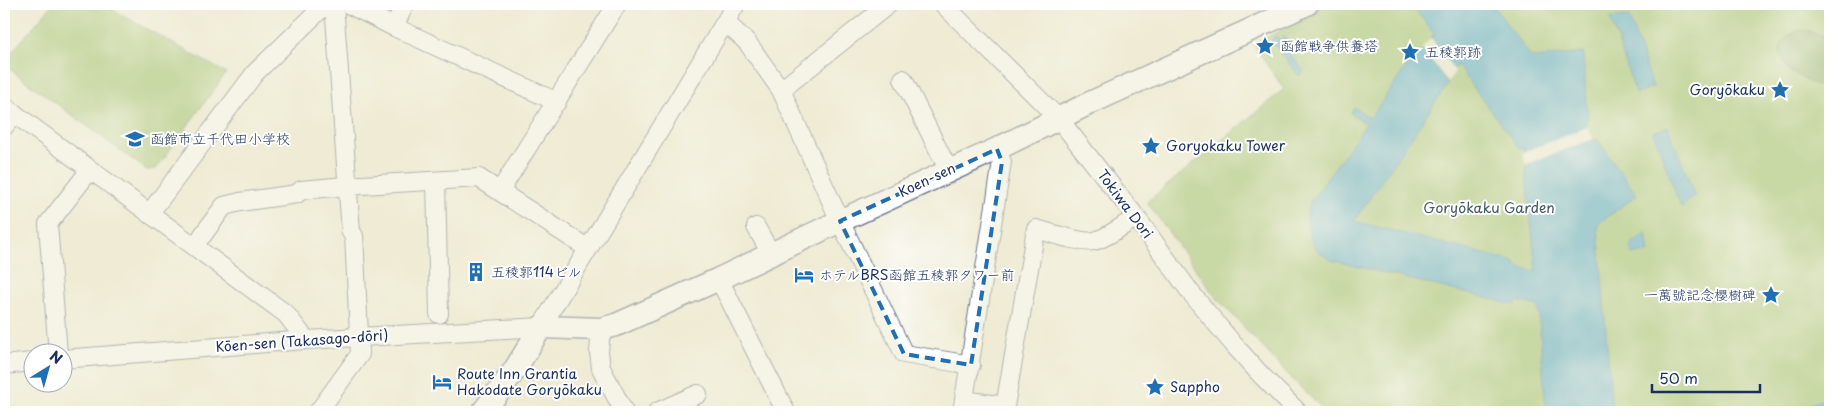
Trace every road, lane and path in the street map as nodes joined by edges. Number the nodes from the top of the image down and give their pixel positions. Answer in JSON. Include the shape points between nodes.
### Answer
{"nodes":[{"id":1,"x":326,"y":4,"type":"edge"},
{"id":2,"x":334,"y":4,"type":"edge"},
{"id":3,"x":348,"y":4,"type":"edge"},
{"id":4,"x":404,"y":4,"type":"edge"},
{"id":5,"x":617,"y":4,"type":"edge"},
{"id":6,"x":736,"y":4,"type":"edge"},
{"id":7,"x":889,"y":4,"type":"edge"},
{"id":8,"x":943,"y":4,"type":"edge"},
{"id":9,"x":1307,"y":4,"type":"edge"},
{"id":10,"x":726,"y":23,"type":"junction"},
{"id":11,"x":394,"y":27,"type":"junction"},
{"id":12,"x":903,"y":79,"type":"dead end"},
{"id":13,"x":781,"y":90,"type":"junction"},
{"id":14,"x":557,"y":102,"type":"junction"},
{"id":15,"x":7,"y":115,"type":"edge"},
{"id":16,"x":1059,"y":119,"type":"junction"},
{"id":17,"x":997,"y":149,"type":"junction"},
{"id":18,"x":90,"y":170,"type":"junction"},
{"id":19,"x":948,"y":171,"type":"junction"},
{"id":20,"x":436,"y":181,"type":"junction"},
{"id":21,"x":346,"y":186,"type":"junction"},
{"id":22,"x":500,"y":191,"type":"junction"},
{"id":23,"x":149,"y":214,"type":"junction"},
{"id":24,"x":1136,"y":217,"type":"junction"},
{"id":25,"x":840,"y":221,"type":"junction"},
{"id":26,"x":756,"y":227,"type":"dead end"},
{"id":27,"x":202,"y":236,"type":"dead end"},
{"id":28,"x":587,"y":248,"type":"junction"},
{"id":29,"x":771,"y":254,"type":"junction"},
{"id":30,"x":719,"y":279,"type":"junction"},
{"id":31,"x":439,"y":314,"type":"dead end"},
{"id":32,"x":541,"y":327,"type":"junction"},
{"id":33,"x":600,"y":329,"type":"junction"},
{"id":34,"x":360,"y":337,"type":"junction"},
{"id":35,"x":306,"y":340,"type":"junction"},
{"id":36,"x":57,"y":344,"type":"edge"},
{"id":37,"x":72,"y":358,"type":"edge"},
{"id":38,"x":22,"y":363,"type":"edge"},
{"id":39,"x":4,"y":365,"type":"edge"},
{"id":40,"x":971,"y":365,"type":"junction"},
{"id":41,"x":698,"y":394,"type":"dead end"},
{"id":42,"x":963,"y":406,"type":"edge"},
{"id":43,"x":1004,"y":409,"type":"edge"},
{"id":44,"x":318,"y":412,"type":"edge"},
{"id":45,"x":483,"y":412,"type":"edge"},
{"id":46,"x":624,"y":412,"type":"edge"},
{"id":47,"x":657,"y":412,"type":"edge"},
{"id":48,"x":786,"y":412,"type":"edge"},
{"id":49,"x":1298,"y":412,"type":"edge"}],
"edges":[{"from":1,"to":23,"type":"street","via":[[255,73]]},
{"from":2,"to":21,"type":"street"},
{"from":3,"to":11,"type":"street"},
{"from":4,"to":11,"type":"street"},
{"from":5,"to":14,"type":"street"},
{"from":6,"to":10,"type":"street"},
{"from":7,"to":13,"type":"street"},
{"from":8,"to":16,"type":"street","name":"Tokiwa Dori"},
{"from":9,"to":16,"type":"main road","name":"Koen-sen"},
{"from":10,"to":13,"type":"street","via":[[747,42]]},
{"from":10,"to":28,"type":"street"},
{"from":11,"to":14,"type":"street"},
{"from":12,"to":19,"type":"street"},
{"from":13,"to":25,"type":"street"},
{"from":14,"to":22,"type":"street"},
{"from":15,"to":18,"type":"street"},
{"from":16,"to":17,"type":"main road","name":"Koen-sen"},
{"from":16,"to":24,"type":"street","name":"Tokiwa Dori"},
{"from":17,"to":19,"type":"main road","name":"Koen-sen"},
{"from":17,"to":40,"type":"street","via":[[1002,162]]},
{"from":18,"to":23,"type":"street"},
{"from":18,"to":36,"type":"street","via":[[48,224]]},
{"from":19,"to":25,"type":"main road","name":"Koen-sen"},
{"from":20,"to":21,"type":"street"},
{"from":20,"to":22,"type":"street","via":[[479,178]]},
{"from":20,"to":31,"type":"street"},
{"from":21,"to":27,"type":"street","via":[[301,190],[297,194],[224,206]]},
{"from":21,"to":34,"type":"street","via":[[350,232],[354,236]]},
{"from":22,"to":28,"type":"street"},
{"from":23,"to":35,"type":"street","via":[[286,314]]},
{"from":24,"to":43,"type":"street","via":[[1094,241],[1036,229]]},
{"from":24,"to":49,"type":"street","name":"Tokiwa Dori","via":[[1191,293],[1234,345]]},
{"from":25,"to":29,"type":"main road","name":"Koen-sen"},
{"from":25,"to":40,"type":"street","via":[[904,354]]},
{"from":26,"to":29,"type":"street"},
{"from":28,"to":32,"type":"street"},
{"from":29,"to":30,"type":"main road","name":"Koen-sen"},
{"from":30,"to":33,"type":"main road","name":"Koen-sen","via":[[616,325]]},
{"from":30,"to":48,"type":"street"},
{"from":32,"to":33,"type":"main road","name":"Koen-sen"},
{"from":32,"to":34,"type":"street","name":"Kōen-sen (Takasago-dōri)"},
{"from":32,"to":45,"type":"main road"},
{"from":33,"to":46,"type":"street","via":[[600,368]]},
{"from":34,"to":35,"type":"street","name":"Kōen-sen (Takasago-dōri)"},
{"from":34,"to":44,"type":"street","via":[[360,354]]},
{"from":35,"to":37,"type":"street","name":"Kōen-sen (Takasago-dōri)"},
{"from":38,"to":39,"type":"street"},
{"from":40,"to":42,"type":"street"},
{"from":41,"to":47,"type":"street"},
{"from":42,"to":43,"type":"street"}]}
